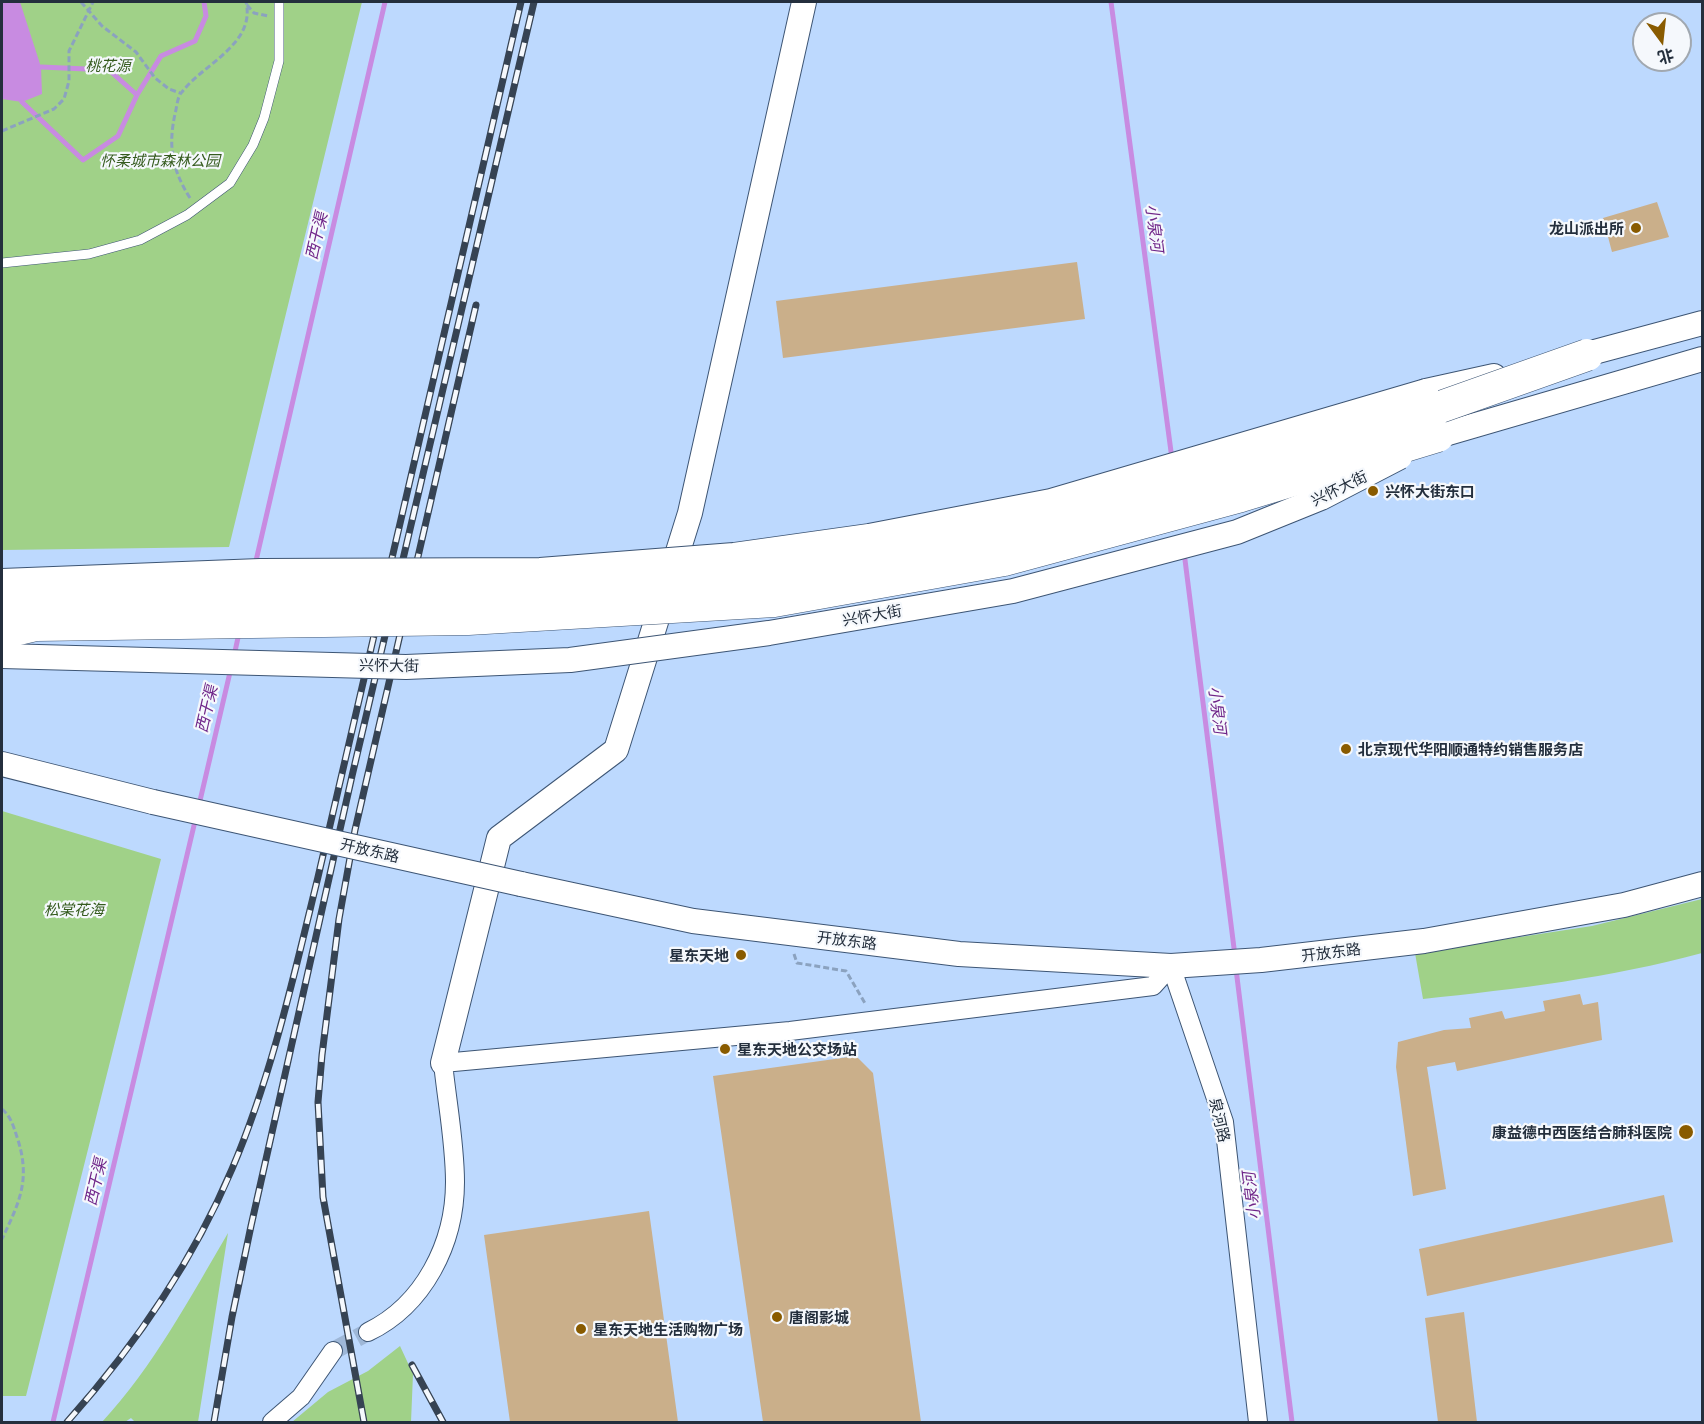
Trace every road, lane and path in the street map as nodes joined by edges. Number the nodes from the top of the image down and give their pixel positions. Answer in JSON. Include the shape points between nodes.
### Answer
{"nodes":[{"id":1,"x":81,"y":2,"type":"edge"},
{"id":2,"x":93,"y":2,"type":"edge"},
{"id":3,"x":804,"y":2,"type":"edge"},
{"id":4,"x":246,"y":3,"type":"edge"},
{"id":5,"x":279,"y":6,"type":"edge"},
{"id":6,"x":88,"y":9,"type":"junction"},
{"id":7,"x":180,"y":93,"type":"junction"},
{"id":8,"x":2,"y":131,"type":"edge"},
{"id":9,"x":197,"y":208,"type":"junction"},
{"id":10,"x":2,"y":263,"type":"edge"},
{"id":11,"x":1702,"y":323,"type":"edge"},
{"id":12,"x":1587,"y":355,"type":"junction"},
{"id":13,"x":1702,"y":359,"type":"edge"},
{"id":14,"x":1438,"y":436,"type":"junction"},
{"id":15,"x":2,"y":581,"type":"edge"},
{"id":16,"x":2,"y":603,"type":"edge"},
{"id":17,"x":2,"y":633,"type":"edge"},
{"id":18,"x":2,"y":656,"type":"edge"},
{"id":19,"x":2,"y":764,"type":"edge"},
{"id":20,"x":1702,"y":884,"type":"edge"},
{"id":21,"x":786,"y":933,"type":"junction"},
{"id":22,"x":1183,"y":965,"type":"junction"},
{"id":23,"x":875,"y":1021,"type":"junction"},
{"id":24,"x":443,"y":1063,"type":"junction"},
{"id":25,"x":2,"y":1109,"type":"edge"},
{"id":26,"x":2,"y":1239,"type":"edge"},
{"id":27,"x":368,"y":1332,"type":"tunnel mouth"},
{"id":28,"x":333,"y":1351,"type":"tunnel mouth"},
{"id":29,"x":272,"y":1422,"type":"edge"},
{"id":30,"x":1258,"y":1422,"type":"edge"}],
"edges":[{"from":1,"to":6,"type":"path"},
{"from":2,"to":6,"type":"path"},
{"from":3,"to":24,"type":"main road","via":[[690,513],[616,750],[500,838]]},
{"from":4,"to":5,"type":"path","via":[[262,16],[270,16]]},
{"from":4,"to":7,"type":"path","via":[[244,30]]},
{"from":5,"to":9,"type":"lane","via":[[279,61],[261,127],[230,183]]},
{"from":6,"to":7,"type":"path","via":[[102,26],[136,52],[155,78]]},
{"from":6,"to":8,"type":"path","via":[[69,51],[69,81],[64,99],[54,109]]},
{"from":7,"to":9,"type":"path","via":[[171,133],[171,158],[180,182]]},
{"from":9,"to":10,"type":"lane","via":[[141,240],[89,254]]},
{"from":11,"to":12,"type":"main road"},
{"from":12,"to":15,"type":"main road","bridge":true,"via":[[1426,391],[1051,501],[869,536],[734,555],[540,570],[260,571]]},
{"from":12,"to":16,"type":"highway","bridge":true,"via":[[1398,422],[991,537],[761,578],[494,592]]},
{"from":13,"to":14,"type":"main road","name":"兴怀大街"},
{"from":14,"to":17,"type":"highway","bridge":true,"via":[[1241,496],[1004,560],[774,601],[468,619],[36,625]]},
{"from":14,"to":18,"type":"main road","name":"兴怀大街","bridge":true,"via":[[1322,498],[1237,532],[1013,591],[769,633],[570,660],[406,667]]},
{"from":19,"to":21,"type":"main road","name":"开放东路","bridge":true,"via":[[521,884],[693,921]]},
{"from":20,"to":22,"type":"main road","name":"开放东路","via":[[1624,905],[1424,941]]},
{"from":21,"to":22,"type":"main road","name":"开放东路","via":[[959,954]]},
{"from":21,"to":23,"type":"path","via":[[797,963],[846,971]]},
{"from":22,"to":23,"type":"street","via":[[1153,986]]},
{"from":22,"to":30,"type":"street","name":"泉河路","via":[[1224,1122]]},
{"from":23,"to":24,"type":"street"},
{"from":24,"to":27,"type":"street","via":[[455,1182],[447,1242],[422,1289],[391,1321]]},
{"from":25,"to":26,"type":"path","via":[[10,1116],[25,1161],[20,1200]]},
{"from":28,"to":29,"type":"street","via":[[301,1397]]}]}
